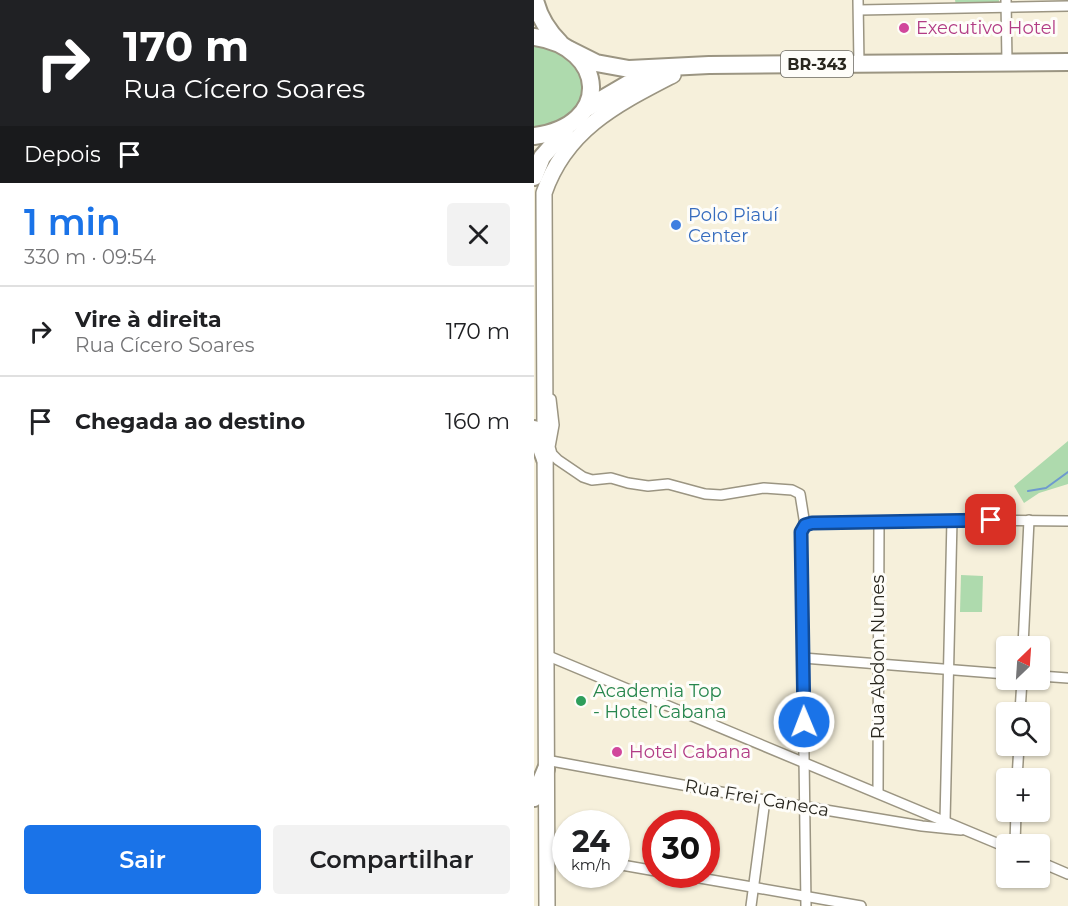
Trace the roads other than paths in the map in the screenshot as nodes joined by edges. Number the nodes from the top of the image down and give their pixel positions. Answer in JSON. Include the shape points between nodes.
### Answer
{"nodes":[{"id":1,"x":535,"y":0,"type":"edge"},
{"id":2,"x":954,"y":4,"type":"edge"},
{"id":3,"x":1006,"y":4,"type":"edge"},
{"id":4,"x":858,"y":5,"type":"edge"},
{"id":5,"x":1068,"y":6,"type":"edge"},
{"id":6,"x":534,"y":37,"type":"edge"},
{"id":7,"x":566,"y":48,"type":"junction"},
{"id":8,"x":1006,"y":62,"type":"junction"},
{"id":9,"x":1068,"y":62,"type":"edge"},
{"id":10,"x":859,"y":64,"type":"junction"},
{"id":11,"x":1068,"y":71,"type":"edge"},
{"id":12,"x":673,"y":75,"type":"junction"},
{"id":13,"x":582,"y":113,"type":"junction"},
{"id":14,"x":534,"y":136,"type":"edge"},
{"id":15,"x":534,"y":177,"type":"edge"},
{"id":16,"x":552,"y":369,"type":"dead end"},
{"id":17,"x":534,"y":429,"type":"edge"},
{"id":18,"x":546,"y":451,"type":"junction"},
{"id":19,"x":952,"y":520,"type":"junction"},
{"id":20,"x":1029,"y":520,"type":"junction"},
{"id":21,"x":879,"y":521,"type":"junction"},
{"id":22,"x":1068,"y":521,"type":"edge"},
{"id":23,"x":805,"y":525,"type":"junction"},
{"id":24,"x":1023,"y":636,"type":"edge"},
{"id":25,"x":546,"y":655,"type":"junction"},
{"id":26,"x":803,"y":658,"type":"junction"},
{"id":27,"x":878,"y":664,"type":"junction"},
{"id":28,"x":949,"y":669,"type":"junction"},
{"id":29,"x":996,"y":673,"type":"edge"},
{"id":30,"x":1050,"y":677,"type":"edge"},
{"id":31,"x":1068,"y":678,"type":"edge"},
{"id":32,"x":805,"y":762,"type":"junction"},
{"id":33,"x":546,"y":764,"type":"junction"},
{"id":34,"x":878,"y":792,"type":"junction"},
{"id":35,"x":534,"y":798,"type":"edge"},
{"id":36,"x":765,"y":800,"type":"junction"},
{"id":37,"x":805,"y":806,"type":"junction"},
{"id":38,"x":945,"y":821,"type":"junction"},
{"id":39,"x":969,"y":831,"type":"junction"},
{"id":40,"x":996,"y":843,"type":"edge"},
{"id":41,"x":546,"y":851,"type":"junction"},
{"id":42,"x":552,"y":852,"type":"edge"},
{"id":43,"x":1050,"y":866,"type":"edge"},
{"id":44,"x":1068,"y":874,"type":"edge"},
{"id":45,"x":720,"y":882,"type":"edge"},
{"id":46,"x":753,"y":888,"type":"junction"},
{"id":47,"x":806,"y":902,"type":"edge"},
{"id":48,"x":547,"y":906,"type":"edge"},
{"id":49,"x":751,"y":906,"type":"edge"},
{"id":50,"x":861,"y":906,"type":"edge"}],
"edges":[{"from":1,"to":7,"type":"highway","via":[[550,33]]},
{"from":2,"to":3,"type":"street"},
{"from":2,"to":4,"type":"street"},
{"from":3,"to":5,"type":"street"},
{"from":3,"to":8,"type":"street"},
{"from":4,"to":10,"type":"street"},
{"from":6,"to":7,"type":"highway","number":"BR-343"},
{"from":7,"to":10,"type":"highway","number":"BR-343","via":[[596,63],[629,69]]},
{"from":7,"to":13,"type":"highway","via":[[587,71],[591,97]]},
{"from":8,"to":9,"type":"highway","number":"BR-343"},
{"from":8,"to":10,"type":"highway","number":"BR-343"},
{"from":11,"to":12,"type":"highway","number":"BR-343"},
{"from":12,"to":13,"type":"highway","number":"BR-343","via":[[628,84]]},
{"from":12,"to":18,"type":"main road","via":[[601,115],[568,147],[544,194]]},
{"from":13,"to":14,"type":"highway","number":"BR-343","via":[[561,130]]},
{"from":13,"to":15,"type":"highway","number":"BR-343","via":[[548,147]]},
{"from":16,"to":18,"type":"street","via":[[554,425]]},
{"from":17,"to":18,"type":"highway"},
{"from":18,"to":23,"type":"street","via":[[592,480],[611,478],[648,486],[668,484],[721,495],[764,488],[792,490],[800,494]]},
{"from":18,"to":25,"type":"main road"},
{"from":19,"to":20,"type":"street"},
{"from":19,"to":21,"type":"street"},
{"from":19,"to":28,"type":"street"},
{"from":20,"to":22,"type":"street"},
{"from":20,"to":24,"type":"street"},
{"from":21,"to":23,"type":"street"},
{"from":21,"to":27,"type":"street","name":"Rua Abdon Nunes"},
{"from":23,"to":26,"type":"street","via":[[801,532]]},
{"from":25,"to":32,"type":"street"},
{"from":25,"to":33,"type":"main road"},
{"from":26,"to":27,"type":"street"},
{"from":26,"to":32,"type":"street"},
{"from":27,"to":28,"type":"street"},
{"from":27,"to":34,"type":"street","name":"Rua Abdon Nunes"},
{"from":28,"to":29,"type":"street"},
{"from":28,"to":38,"type":"street"},
{"from":30,"to":31,"type":"street"},
{"from":32,"to":34,"type":"street"},
{"from":32,"to":37,"type":"street"},
{"from":33,"to":35,"type":"highway"},
{"from":33,"to":36,"type":"street","name":"Rua Frei Caneca"},
{"from":33,"to":41,"type":"main road"},
{"from":34,"to":38,"type":"street"},
{"from":36,"to":37,"type":"street","name":"Rua Frei Caneca"},
{"from":36,"to":46,"type":"street"},
{"from":37,"to":39,"type":"street","name":"Rua Frei Caneca"},
{"from":37,"to":47,"type":"street"},
{"from":38,"to":39,"type":"street"},
{"from":39,"to":40,"type":"street"},
{"from":41,"to":42,"type":"street"},
{"from":41,"to":48,"type":"main road"},
{"from":43,"to":44,"type":"street"},
{"from":45,"to":46,"type":"street"},
{"from":46,"to":47,"type":"street"},
{"from":46,"to":49,"type":"street"},
{"from":47,"to":50,"type":"street"}]}
